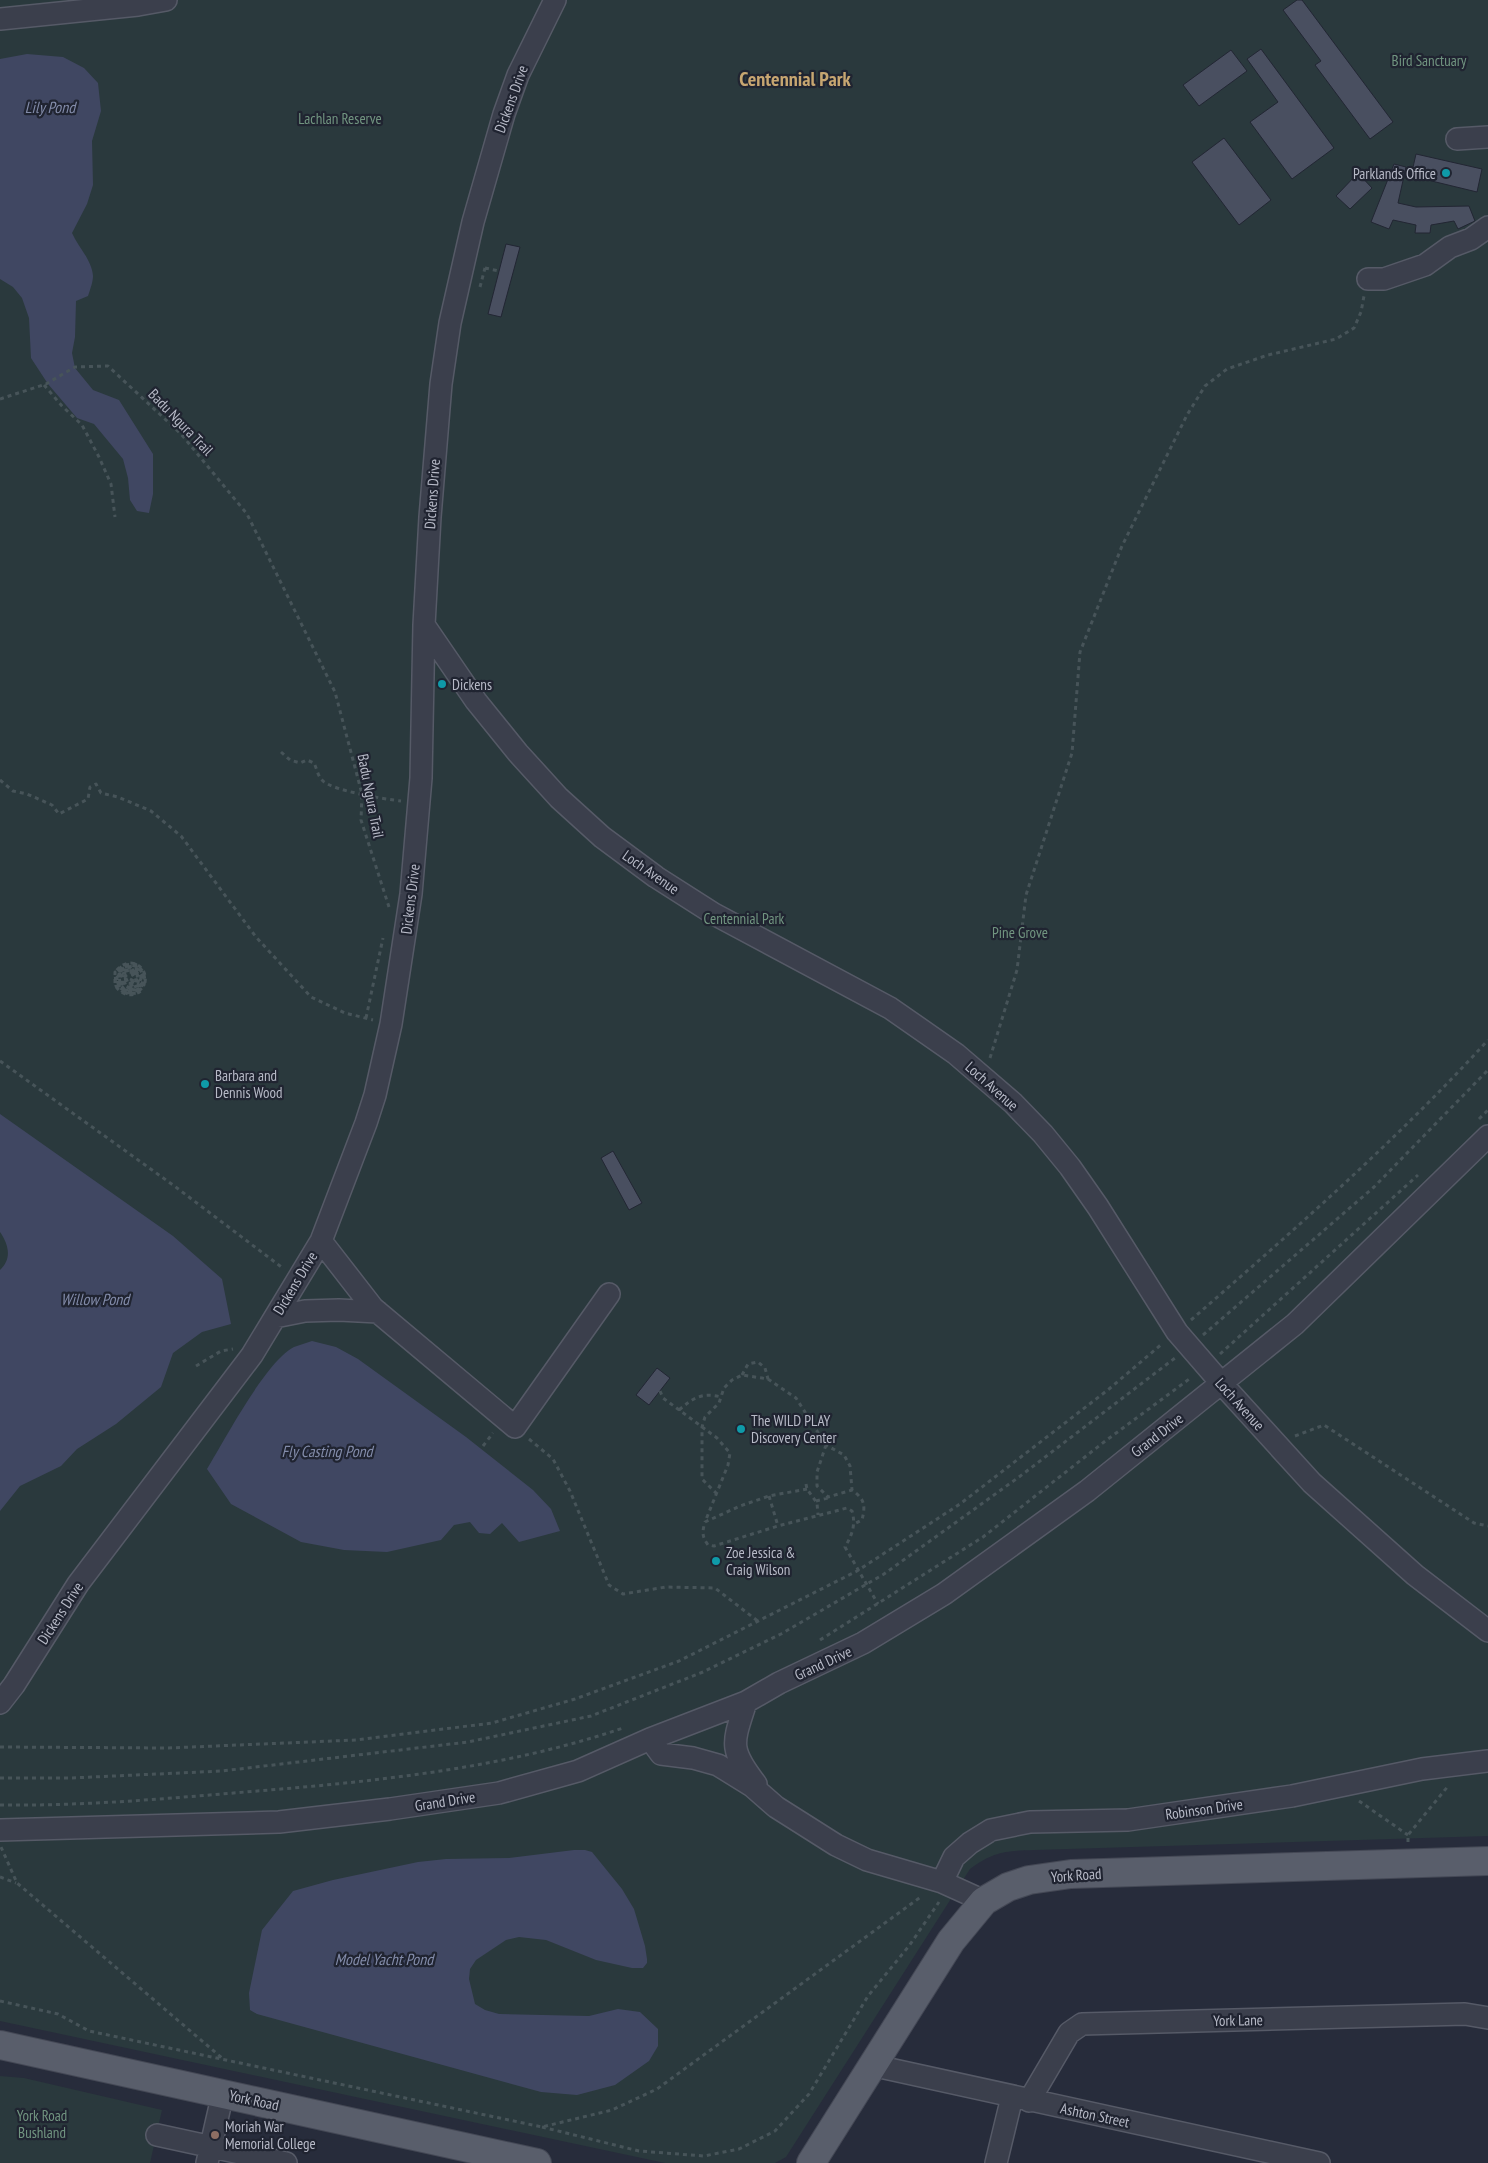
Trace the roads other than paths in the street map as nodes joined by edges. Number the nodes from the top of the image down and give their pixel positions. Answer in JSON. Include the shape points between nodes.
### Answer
{"nodes":[{"id":1,"x":166,"y":0,"type":"edge"},
{"id":2,"x":555,"y":0,"type":"edge"},
{"id":3,"x":0,"y":19,"type":"edge"},
{"id":4,"x":1488,"y":137,"type":"edge"},
{"id":5,"x":1457,"y":139,"type":"dead end"},
{"id":6,"x":1488,"y":227,"type":"edge"},
{"id":7,"x":1368,"y":279,"type":"road end"},
{"id":8,"x":424,"y":626,"type":"junction"},
{"id":9,"x":1481,"y":1130,"type":"edge"},
{"id":10,"x":322,"y":1241,"type":"junction"},
{"id":11,"x":609,"y":1294,"type":"dead end"},
{"id":12,"x":378,"y":1312,"type":"junction"},
{"id":13,"x":275,"y":1317,"type":"junction"},
{"id":14,"x":1222,"y":1384,"type":"junction"},
{"id":15,"x":1488,"y":1632,"type":"edge"},
{"id":16,"x":746,"y":1702,"type":"junction"},
{"id":17,"x":0,"y":1703,"type":"edge"},
{"id":18,"x":650,"y":1740,"type":"junction"},
{"id":19,"x":1488,"y":1761,"type":"edge"},
{"id":20,"x":776,"y":1807,"type":"junction"},
{"id":21,"x":0,"y":1830,"type":"edge"},
{"id":22,"x":1488,"y":1861,"type":"edge"},
{"id":23,"x":942,"y":1882,"type":"junction"},
{"id":24,"x":984,"y":1901,"type":"junction"},
{"id":25,"x":1488,"y":2018,"type":"edge"},
{"id":26,"x":0,"y":2045,"type":"edge"},
{"id":27,"x":871,"y":2065,"type":"junction"},
{"id":28,"x":223,"y":2093,"type":"junction"},
{"id":29,"x":1020,"y":2099,"type":"junction"},
{"id":30,"x":157,"y":2136,"type":"dead end"},
{"id":31,"x":209,"y":2155,"type":"edge"},
{"id":32,"x":531,"y":2162,"type":"edge"},
{"id":33,"x":286,"y":2163,"type":"edge"},
{"id":34,"x":811,"y":2163,"type":"edge"},
{"id":35,"x":996,"y":2163,"type":"edge"},
{"id":36,"x":1319,"y":2163,"type":"edge"}],
"edges":[{"from":1,"to":3,"type":"street"},
{"from":2,"to":8,"type":"street","name":"Dickens Drive","via":[[518,75],[504,114],[473,222],[450,323],[435,449]]},
{"from":4,"to":5,"type":"street"},
{"from":6,"to":7,"type":"street","via":[[1425,265],[1384,279]]},
{"from":8,"to":10,"type":"street","name":"Dickens Drive","via":[[419,804],[399,984],[366,1123]]},
{"from":8,"to":14,"type":"street","name":"Loch Avenue","via":[[476,701],[518,753],[602,838],[714,914],[890,1008],[956,1054],[1013,1104],[1070,1167],[1183,1339]]},
{"from":9,"to":14,"type":"street","name":"Grand Drive","via":[[1295,1324]]},
{"from":10,"to":12,"type":"street"},
{"from":10,"to":13,"type":"street","name":"Dickens Drive"},
{"from":11,"to":12,"type":"street","via":[[515,1427]]},
{"from":12,"to":13,"type":"street","via":[[305,1311]]},
{"from":13,"to":17,"type":"street","name":"Dickens Drive","via":[[256,1348],[78,1584]]},
{"from":14,"to":15,"type":"street","name":"Loch Avenue","via":[[1312,1483],[1414,1575]]},
{"from":14,"to":16,"type":"street","name":"Grand Drive","via":[[1086,1491],[944,1594],[863,1644]]},
{"from":16,"to":18,"type":"street","name":"Grand Drive"},
{"from":16,"to":20,"type":"street","via":[[736,1734],[735,1752]]},
{"from":18,"to":20,"type":"street","via":[[662,1754],[718,1765],[752,1786]]},
{"from":18,"to":21,"type":"street","name":"Grand Drive","via":[[578,1771],[499,1793],[390,1809],[278,1822]]},
{"from":19,"to":23,"type":"street","name":"Robinson Drive","via":[[1422,1768],[1292,1796],[1128,1820],[1030,1822],[991,1830],[954,1857]]},
{"from":20,"to":23,"type":"street","via":[[836,1845],[867,1860]]},
{"from":22,"to":24,"type":"main road","name":"York Road","via":[[1057,1875],[1008,1887]]},
{"from":23,"to":24,"type":"street"},
{"from":24,"to":27,"type":"main road","name":"York Road","via":[[951,1941]]},
{"from":25,"to":29,"type":"street","name":"York Lane","via":[[1465,2014],[1082,2024],[1069,2033]]},
{"from":26,"to":28,"type":"main road","name":"York Road"},
{"from":27,"to":29,"type":"street","name":"Ashton Street"},
{"from":27,"to":34,"type":"main road","name":"York Road"},
{"from":28,"to":31,"type":"street"},
{"from":28,"to":32,"type":"main road","name":"York Road"},
{"from":29,"to":35,"type":"street","name":"York Lane"},
{"from":29,"to":36,"type":"street","name":"Ashton Street"},
{"from":30,"to":31,"type":"street"},
{"from":31,"to":33,"type":"street"}]}
